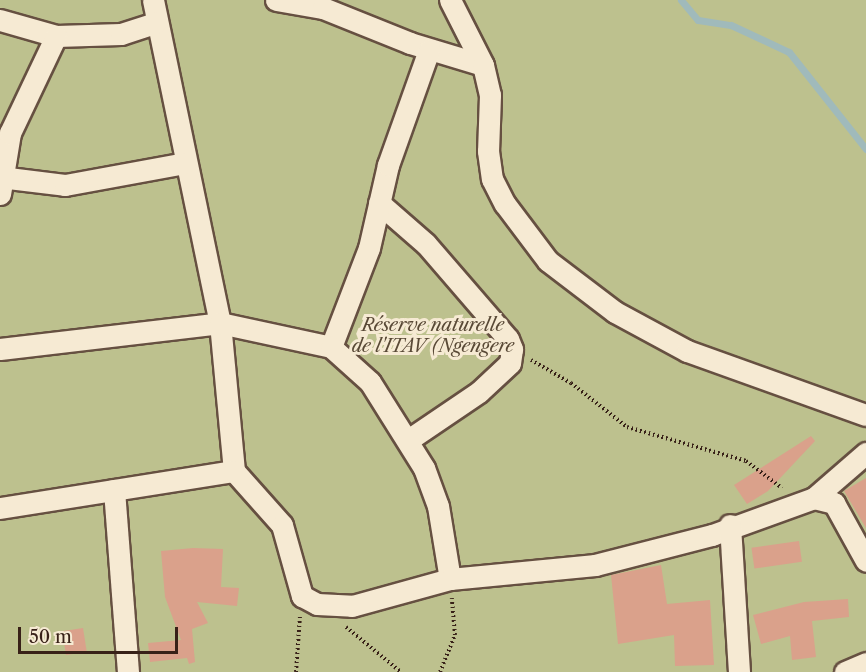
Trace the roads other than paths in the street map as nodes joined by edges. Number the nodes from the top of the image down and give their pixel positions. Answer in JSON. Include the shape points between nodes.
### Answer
{"nodes":[{"id":1,"x":153,"y":0,"type":"edge"},
{"id":2,"x":276,"y":0,"type":"edge"},
{"id":3,"x":450,"y":0,"type":"edge"},
{"id":4,"x":0,"y":20,"type":"edge"},
{"id":5,"x":155,"y":23,"type":"junction"},
{"id":6,"x":56,"y":36,"type":"junction"},
{"id":7,"x":429,"y":50,"type":"junction"},
{"id":8,"x":483,"y":64,"type":"junction"},
{"id":9,"x":185,"y":163,"type":"junction"},
{"id":10,"x":1,"y":183,"type":"edge"},
{"id":11,"x":379,"y":203,"type":"junction"},
{"id":12,"x":220,"y":324,"type":"junction"},
{"id":13,"x":331,"y":347,"type":"junction"},
{"id":14,"x":0,"y":349,"type":"edge"},
{"id":15,"x":866,"y":415,"type":"edge"},
{"id":16,"x":408,"y":440,"type":"junction"},
{"id":17,"x":866,"y":453,"type":"edge"},
{"id":18,"x":234,"y":471,"type":"junction"},
{"id":19,"x":114,"y":490,"type":"junction"},
{"id":20,"x":805,"y":502,"type":"junction"},
{"id":21,"x":0,"y":508,"type":"edge"},
{"id":22,"x":730,"y":525,"type":"junction"},
{"id":23,"x":866,"y":561,"type":"edge"},
{"id":24,"x":450,"y":579,"type":"junction"},
{"id":25,"x":866,"y":663,"type":"edge"},
{"id":26,"x":128,"y":672,"type":"edge"},
{"id":27,"x":740,"y":672,"type":"edge"},
{"id":28,"x":845,"y":672,"type":"edge"}],
"edges":[{"from":1,"to":5,"type":"street"},
{"from":2,"to":7,"type":"street","via":[[350,17]]},
{"from":3,"to":8,"type":"street"},
{"from":4,"to":6,"type":"street"},
{"from":5,"to":6,"type":"street","via":[[121,34]]},
{"from":5,"to":9,"type":"street"},
{"from":6,"to":10,"type":"street","via":[[10,133]]},
{"from":7,"to":8,"type":"street"},
{"from":7,"to":11,"type":"street"},
{"from":8,"to":15,"type":"street","via":[[490,95],[492,179],[505,204],[548,261],[615,312],[687,351]]},
{"from":9,"to":10,"type":"street","via":[[65,185]]},
{"from":9,"to":12,"type":"street"},
{"from":11,"to":13,"type":"street","via":[[369,248]]},
{"from":11,"to":16,"type":"street","via":[[426,244],[508,339],[512,349],[510,363],[499,375],[453,414]]},
{"from":12,"to":13,"type":"street"},
{"from":12,"to":14,"type":"street"},
{"from":12,"to":18,"type":"street"},
{"from":13,"to":16,"type":"street","via":[[370,382]]},
{"from":16,"to":24,"type":"street","via":[[438,506]]},
{"from":17,"to":20,"type":"street"},
{"from":18,"to":19,"type":"street"},
{"from":18,"to":24,"type":"street","via":[[282,525],[302,597],[317,604],[352,606]]},
{"from":19,"to":21,"type":"street"},
{"from":19,"to":26,"type":"street"},
{"from":20,"to":22,"type":"street"},
{"from":20,"to":23,"type":"street","via":[[834,503]]},
{"from":22,"to":24,"type":"street","via":[[712,535],[595,565]]},
{"from":22,"to":27,"type":"street"},
{"from":25,"to":28,"type":"street"}]}
